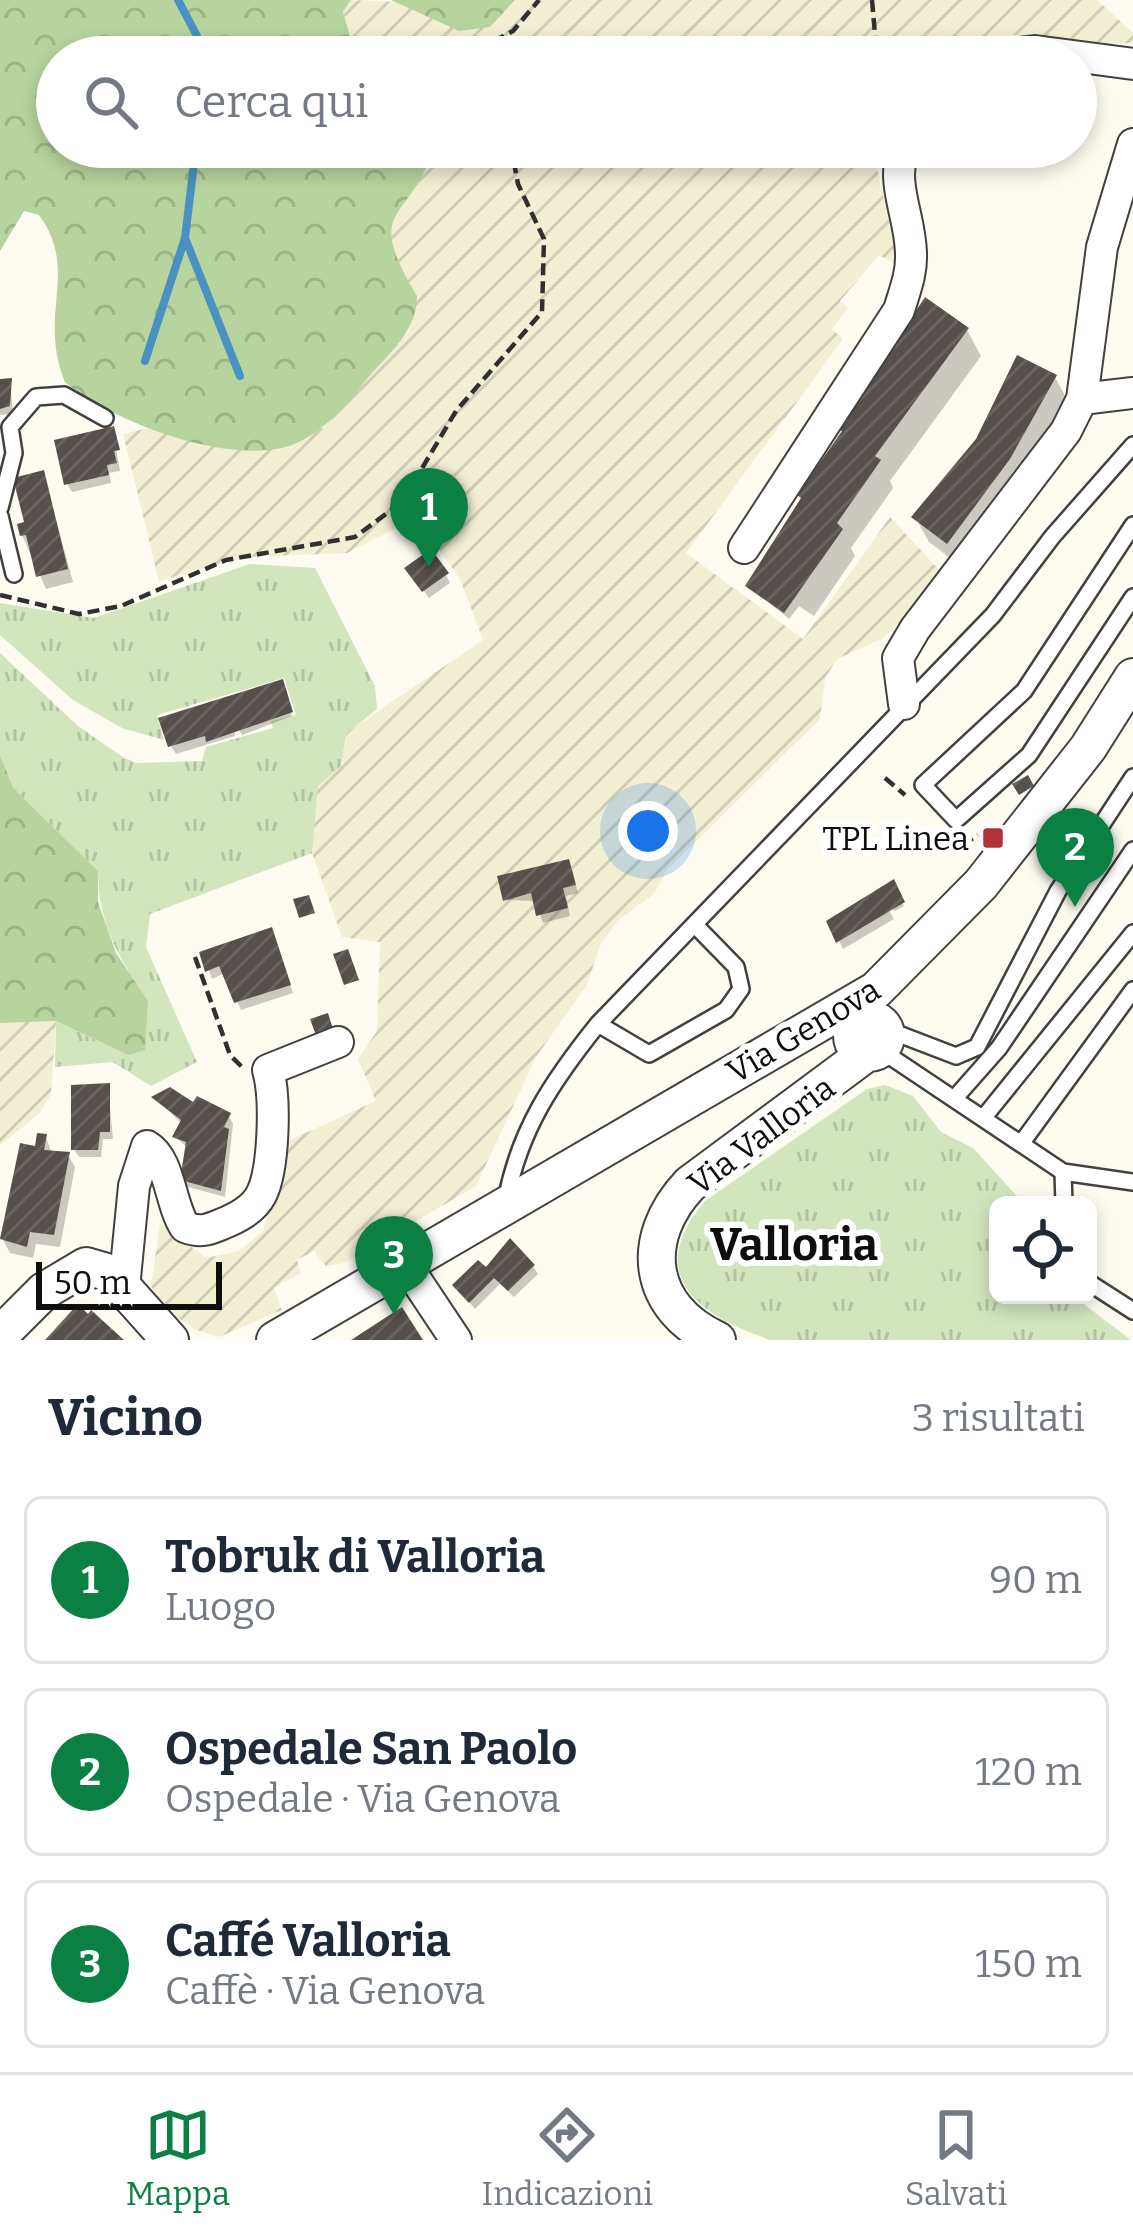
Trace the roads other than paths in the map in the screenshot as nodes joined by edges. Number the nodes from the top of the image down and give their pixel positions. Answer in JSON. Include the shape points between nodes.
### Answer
{"nodes":[{"id":1,"x":1097,"y":59,"type":"edge"},
{"id":2,"x":1133,"y":64,"type":"edge"},
{"id":3,"x":1133,"y":144,"type":"edge"},
{"id":4,"x":901,"y":168,"type":"edge"},
{"id":5,"x":1133,"y":393,"type":"edge"},
{"id":6,"x":1082,"y":399,"type":"junction"},
{"id":7,"x":105,"y":418,"type":"dead end"},
{"id":8,"x":5,"y":426,"type":"edge"},
{"id":9,"x":1133,"y":445,"type":"edge"},
{"id":10,"x":0,"y":512,"type":"edge"},
{"id":11,"x":1133,"y":525,"type":"edge"},
{"id":12,"x":744,"y":548,"type":"dead end"},
{"id":13,"x":14,"y":574,"type":"dead end"},
{"id":14,"x":1133,"y":597,"type":"edge"},
{"id":15,"x":1133,"y":677,"type":"edge"},
{"id":16,"x":904,"y":704,"type":"junction"},
{"id":17,"x":1133,"y":777,"type":"edge"},
{"id":18,"x":1133,"y":850,"type":"edge"},
{"id":19,"x":696,"y":926,"type":"junction"},
{"id":20,"x":1133,"y":933,"type":"edge"},
{"id":21,"x":1133,"y":990,"type":"edge"},
{"id":22,"x":598,"y":1024,"type":"junction"},
{"id":23,"x":869,"y":1030,"type":"junction"},
{"id":24,"x":338,"y":1042,"type":"dead end"},
{"id":25,"x":954,"y":1099,"type":"junction"},
{"id":26,"x":984,"y":1117,"type":"junction"},
{"id":27,"x":1023,"y":1141,"type":"junction"},
{"id":28,"x":1063,"y":1172,"type":"junction"},
{"id":29,"x":1133,"y":1183,"type":"edge"},
{"id":30,"x":1064,"y":1196,"type":"edge"},
{"id":31,"x":506,"y":1204,"type":"junction"},
{"id":32,"x":406,"y":1265,"type":"junction"},
{"id":33,"x":124,"y":1288,"type":"junction"},
{"id":34,"x":1097,"y":1288,"type":"edge"},
{"id":35,"x":1133,"y":1311,"type":"edge"},
{"id":36,"x":0,"y":1335,"type":"edge"},
{"id":37,"x":170,"y":1340,"type":"edge"},
{"id":38,"x":275,"y":1340,"type":"edge"},
{"id":39,"x":456,"y":1340,"type":"edge"},
{"id":40,"x":717,"y":1340,"type":"edge"}],
"edges":[{"from":1,"to":2,"type":"street"},
{"from":3,"to":6,"type":"street","via":[[1102,247]]},
{"from":4,"to":12,"type":"street","via":[[898,201],[911,274],[899,310]]},
{"from":5,"to":6,"type":"street"},
{"from":6,"to":16,"type":"street","via":[[898,658]]},
{"from":7,"to":8,"type":"lane","via":[[64,395],[44,394]]},
{"from":8,"to":10,"type":"lane","via":[[14,453]]},
{"from":9,"to":16,"type":"lane","via":[[993,615]]},
{"from":10,"to":13,"type":"lane"},
{"from":11,"to":14,"type":"lane","via":[[1024,692],[923,785],[956,820],[1029,755]]},
{"from":15,"to":23,"type":"street","name":"Via Genova","via":[[981,884],[893,976]]},
{"from":16,"to":19,"type":"lane"},
{"from":17,"to":23,"type":"lane","via":[[1058,891],[976,1047],[956,1056]]},
{"from":18,"to":25,"type":"lane"},
{"from":19,"to":22,"type":"lane"},
{"from":19,"to":22,"type":"lane","via":[[736,967],[741,989],[726,1010],[649,1054]]},
{"from":20,"to":26,"type":"lane"},
{"from":21,"to":27,"type":"lane"},
{"from":22,"to":31,"type":"lane","via":[[528,1125]]},
{"from":23,"to":25,"type":"lane"},
{"from":23,"to":31,"type":"street","name":"Via Genova"},
{"from":23,"to":40,"type":"street","name":"Via Valloria","via":[[670,1205],[657,1237],[658,1272],[670,1306],[690,1328]]},
{"from":24,"to":33,"type":"street","via":[[268,1070],[274,1109],[259,1200],[206,1231],[185,1227],[160,1158],[147,1146],[134,1186]]},
{"from":25,"to":26,"type":"lane"},
{"from":26,"to":27,"type":"lane"},
{"from":27,"to":28,"type":"lane"},
{"from":28,"to":29,"type":"lane"},
{"from":28,"to":30,"type":"lane"},
{"from":31,"to":32,"type":"street","name":"Via Genova"},
{"from":32,"to":38,"type":"street","name":"Via Genova"},
{"from":32,"to":39,"type":"street"},
{"from":33,"to":36,"type":"street","via":[[101,1269],[69,1272]]},
{"from":33,"to":37,"type":"street"},
{"from":34,"to":35,"type":"lane"}]}
